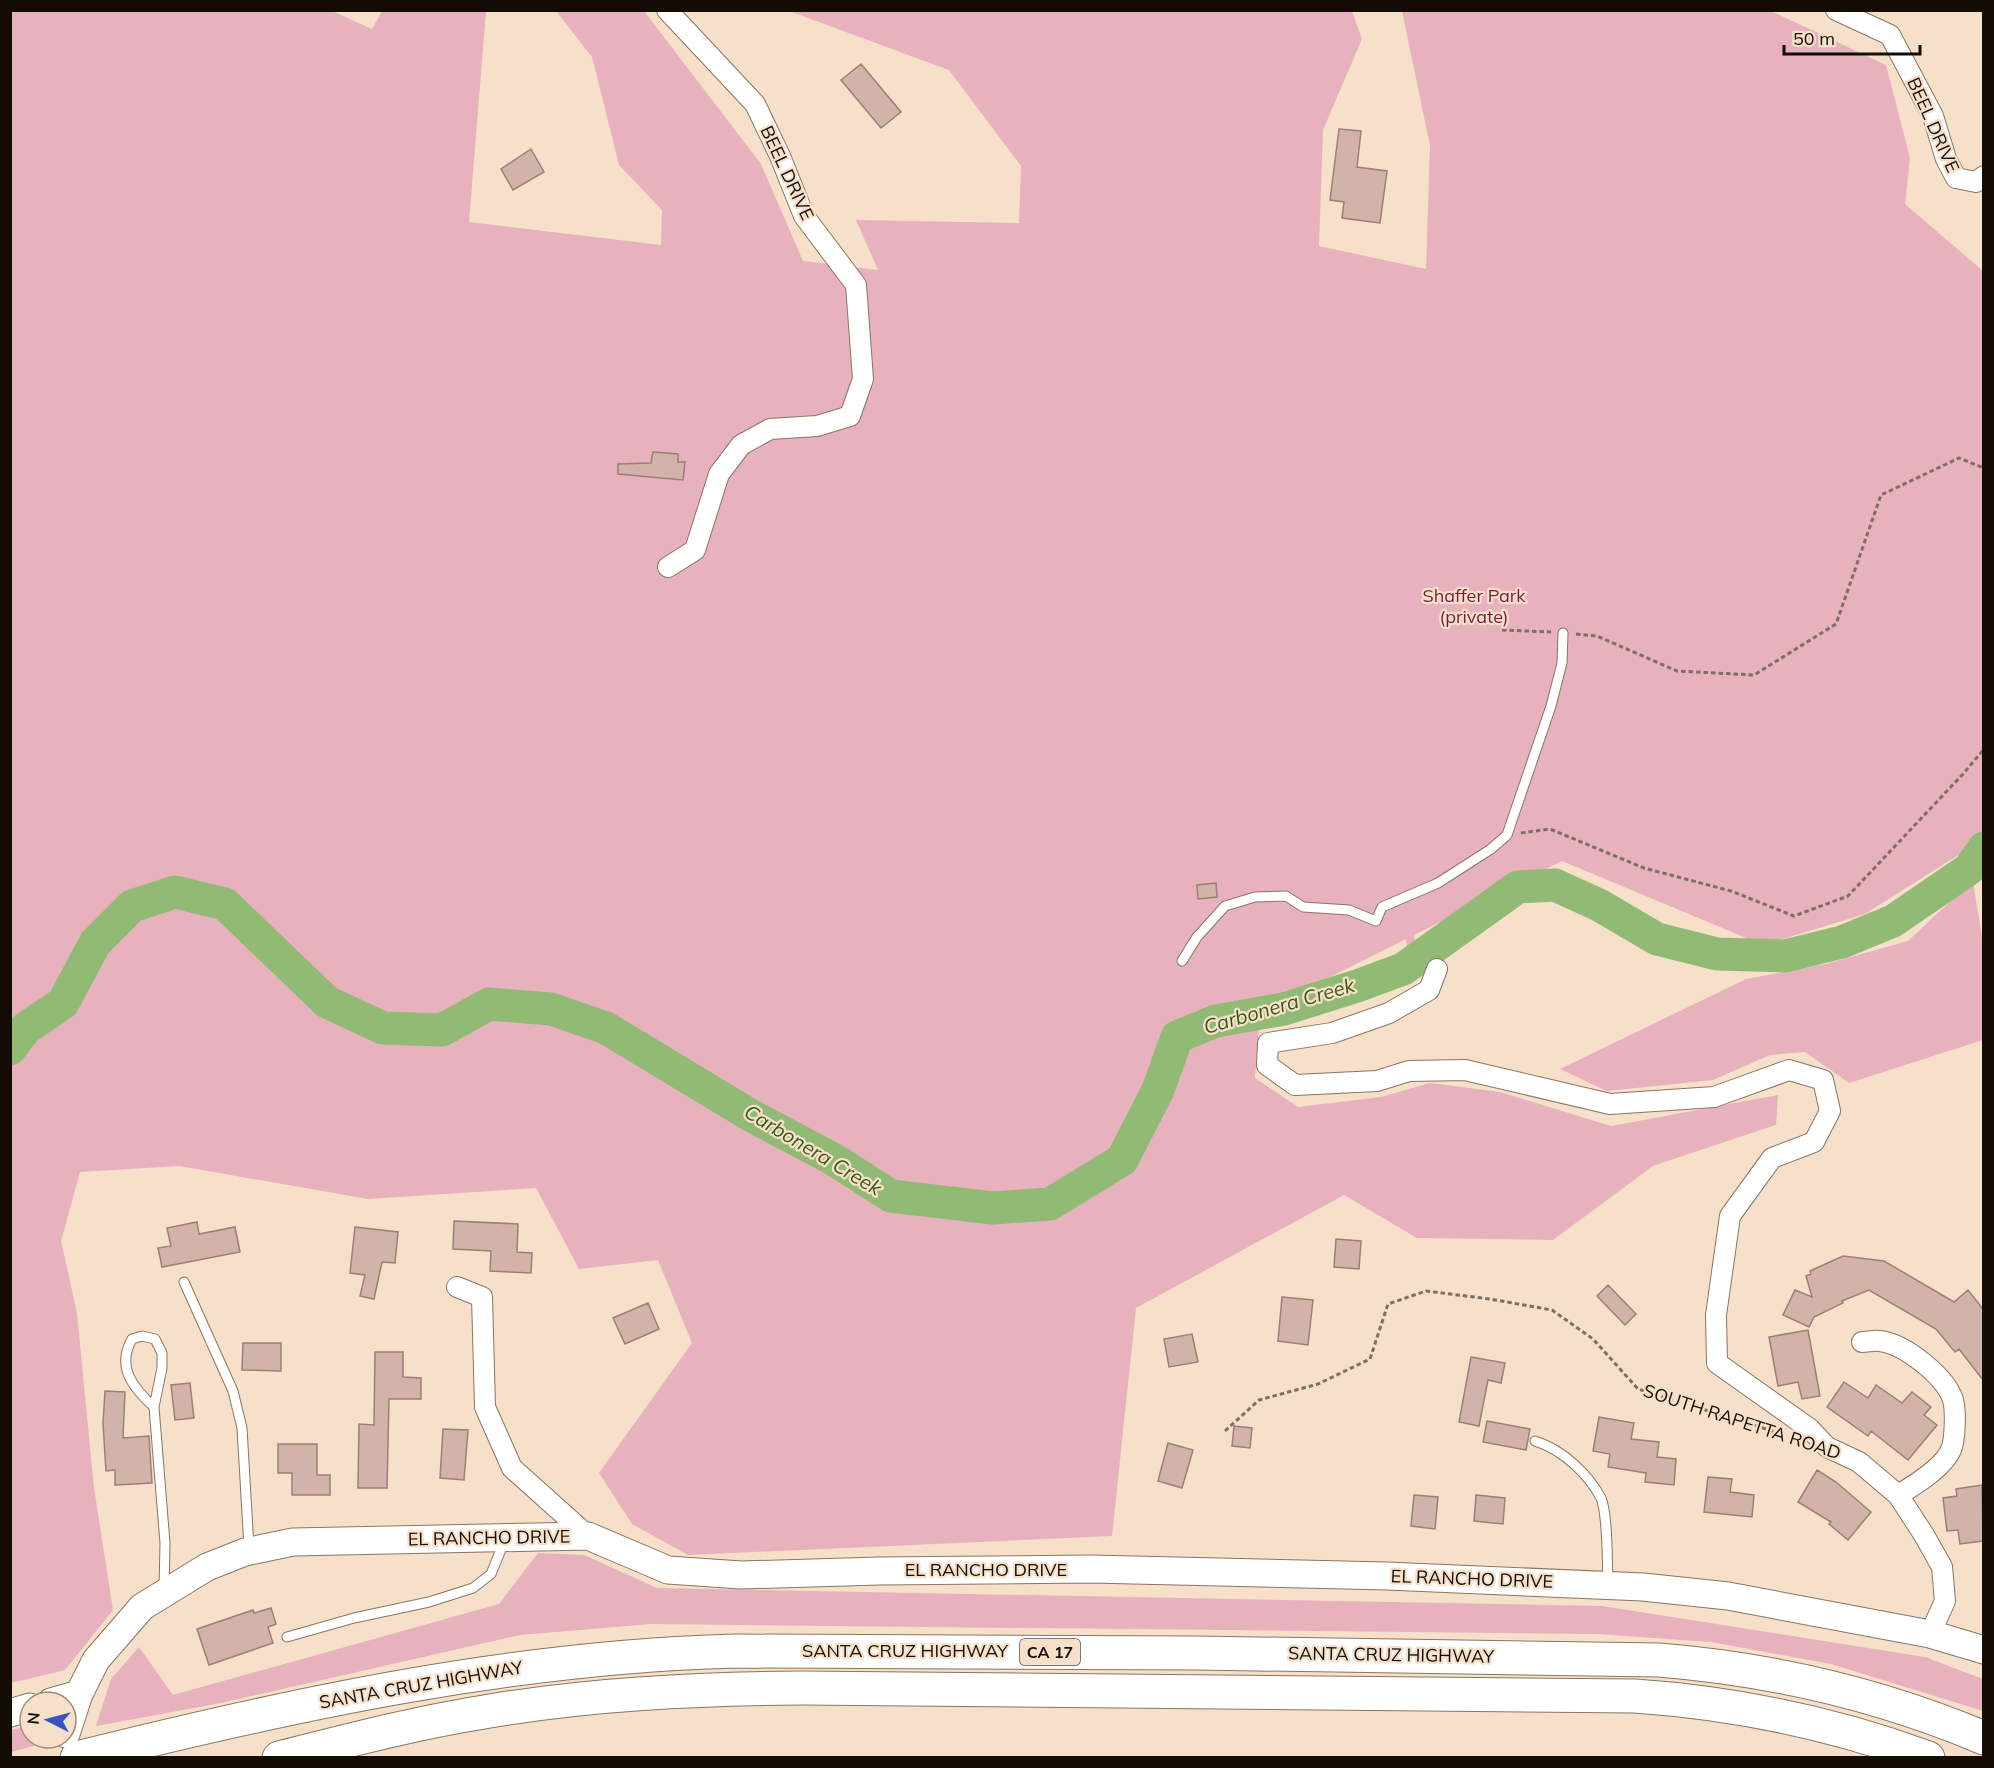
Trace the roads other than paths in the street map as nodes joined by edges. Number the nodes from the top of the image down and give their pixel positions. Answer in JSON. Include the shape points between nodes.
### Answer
{"nodes":[{"id":1,"x":667,"y":10,"type":"edge"},
{"id":2,"x":1836,"y":10,"type":"edge"},
{"id":3,"x":1983,"y":176,"type":"edge"},
{"id":4,"x":668,"y":567,"type":"dead end"},
{"id":5,"x":1563,"y":633,"type":"road end"},
{"id":6,"x":1182,"y":961,"type":"dead end"},
{"id":7,"x":1437,"y":969,"type":"dead end"},
{"id":8,"x":184,"y":1282,"type":"dead end"},
{"id":9,"x":457,"y":1287,"type":"dead end"},
{"id":10,"x":1862,"y":1342,"type":"dead end"},
{"id":11,"x":154,"y":1407,"type":"junction"},
{"id":12,"x":1535,"y":1441,"type":"dead end"},
{"id":13,"x":1898,"y":1495,"type":"junction"},
{"id":14,"x":588,"y":1536,"type":"junction"},
{"id":15,"x":506,"y":1538,"type":"junction"},
{"id":16,"x":249,"y":1551,"type":"junction"},
{"id":17,"x":1608,"y":1585,"type":"junction"},
{"id":18,"x":164,"y":1592,"type":"junction"},
{"id":19,"x":1930,"y":1634,"type":"junction"},
{"id":20,"x":287,"y":1637,"type":"dead end"},
{"id":21,"x":1983,"y":1650,"type":"edge"},
{"id":22,"x":80,"y":1694,"type":"joint"},
{"id":23,"x":78,"y":1700,"type":"edge"},
{"id":24,"x":1983,"y":1738,"type":"edge"},
{"id":25,"x":1917,"y":1755,"type":"edge"},
{"id":26,"x":76,"y":1758,"type":"edge"},
{"id":27,"x":279,"y":1758,"type":"edge"}],
"edges":[{"from":1,"to":4,"type":"street","name":"BEEL DRIVE","via":[[754,104],[804,216],[856,285],[863,379],[850,416],[818,426],[770,429],[741,445],[719,474],[695,550]]},
{"from":2,"to":3,"type":"street","name":"BEEL DRIVE","via":[[1890,35],[1933,116],[1956,178],[1976,182]]},
{"from":5,"to":6,"type":"lane","via":[[1562,663],[1551,706],[1507,835],[1491,849],[1438,883],[1382,906],[1376,921],[1349,910],[1304,907],[1286,896],[1255,897],[1225,906]]},
{"from":7,"to":13,"type":"street","name":"SOUTH RAPETTA ROAD","via":[[1430,990],[1389,1012],[1332,1033],[1268,1043],[1268,1065],[1295,1085],[1377,1081],[1409,1071],[1465,1070],[1610,1104],[1714,1097],[1789,1070],[1823,1080],[1830,1111],[1814,1142],[1772,1158],[1730,1216],[1716,1315],[1717,1363],[1810,1429],[1827,1448],[1859,1462]]},
{"from":8,"to":16,"type":"lane","via":[[233,1391],[242,1428]]},
{"from":9,"to":14,"type":"street","via":[[482,1297],[485,1407],[512,1468]]},
{"from":10,"to":13,"type":"street","via":[[1880,1340],[1903,1350],[1940,1377],[1953,1401],[1952,1448],[1933,1473]]},
{"from":11,"to":11,"type":"lane","via":[[131,1383],[127,1364],[132,1339],[142,1336],[155,1340],[162,1353]]},
{"from":11,"to":18,"type":"lane","via":[[165,1543]]},
{"from":12,"to":17,"type":"lane","via":[[1549,1445],[1569,1460],[1590,1479],[1602,1500]]},
{"from":13,"to":19,"type":"street","name":"SOUTH RAPETTA ROAD","via":[[1942,1567],[1946,1601]]},
{"from":14,"to":15,"type":"street","name":"EL RANCHO DRIVE"},
{"from":14,"to":17,"type":"street","name":"EL RANCHO DRIVE","via":[[668,1570],[741,1575],[1091,1569]]},
{"from":15,"to":16,"type":"street","name":"EL RANCHO DRIVE","via":[[293,1542]]},
{"from":15,"to":20,"type":"lane","via":[[490,1574],[473,1588]]},
{"from":16,"to":18,"type":"street","name":"EL RANCHO DRIVE","via":[[207,1567]]},
{"from":17,"to":19,"type":"street","name":"EL RANCHO DRIVE","via":[[1728,1596]]},
{"from":18,"to":22,"type":"street","name":"EL RANCHO DRIVE","via":[[142,1607],[96,1660]]},
{"from":19,"to":21,"type":"street","name":"EL RANCHO DRIVE"},
{"from":22,"to":23,"type":"street","name":"EL RANCHO DRIVE"},
{"from":24,"to":26,"type":"highway","name":"SANTA CRUZ HIGHWAY","number":"CA 17","via":[[1922,1714],[1808,1681],[1659,1660],[735,1651],[610,1657],[467,1676],[288,1709]]},
{"from":25,"to":27,"type":"highway","name":"SANTA CRUZ HIGHWAY","number":"CA 17","via":[[1828,1725],[1791,1717],[1711,1703],[1635,1696],[759,1688],[651,1693],[523,1706],[435,1721]]}]}
